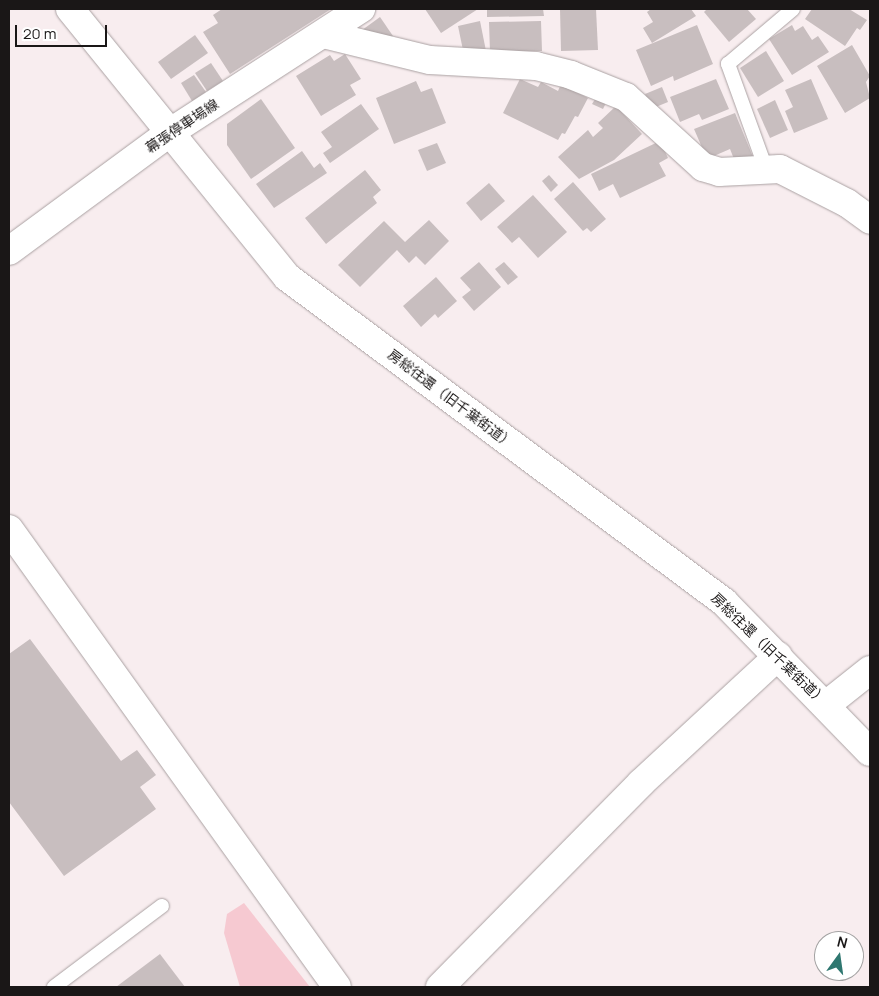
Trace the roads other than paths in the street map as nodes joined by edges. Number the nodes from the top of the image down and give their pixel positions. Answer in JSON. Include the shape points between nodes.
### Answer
{"nodes":[{"id":1,"x":70,"y":9,"type":"edge"},
{"id":2,"x":360,"y":9,"type":"edge"},
{"id":3,"x":793,"y":9,"type":"edge"},
{"id":4,"x":324,"y":34,"type":"junction"},
{"id":5,"x":169,"y":133,"type":"junction"},
{"id":6,"x":766,"y":169,"type":"junction"},
{"id":7,"x":870,"y":220,"type":"edge"},
{"id":8,"x":9,"y":251,"type":"edge"},
{"id":9,"x":9,"y":529,"type":"edge"},
{"id":10,"x":778,"y":656,"type":"junction"},
{"id":11,"x":870,"y":670,"type":"edge"},
{"id":12,"x":826,"y":705,"type":"junction"},
{"id":13,"x":870,"y":752,"type":"edge"},
{"id":14,"x":162,"y":906,"type":"dead end"},
{"id":15,"x":54,"y":987,"type":"edge"},
{"id":16,"x":337,"y":987,"type":"edge"},
{"id":17,"x":440,"y":987,"type":"edge"}],
"edges":[{"from":1,"to":5,"type":"street","name":"房総往還（旧千葉街道）"},
{"from":2,"to":4,"type":"street","name":"幕張停車場線"},
{"from":3,"to":6,"type":"lane","via":[[728,64]]},
{"from":4,"to":5,"type":"street","name":"幕張停車場線"},
{"from":4,"to":6,"type":"street","via":[[430,60],[536,66],[571,75],[626,97],[703,166],[719,172]]},
{"from":5,"to":8,"type":"street","name":"幕張停車場線"},
{"from":5,"to":10,"type":"street","name":"房総往還（旧千葉街道）","via":[[287,278],[724,602]]},
{"from":6,"to":7,"type":"street","via":[[780,169],[847,203]]},
{"from":9,"to":16,"type":"street"},
{"from":10,"to":12,"type":"street","name":"房総往還（旧千葉街道）"},
{"from":10,"to":17,"type":"street","via":[[641,783]]},
{"from":11,"to":12,"type":"street"},
{"from":12,"to":13,"type":"street","name":"房総往還（旧千葉街道）"},
{"from":14,"to":15,"type":"lane"}]}
